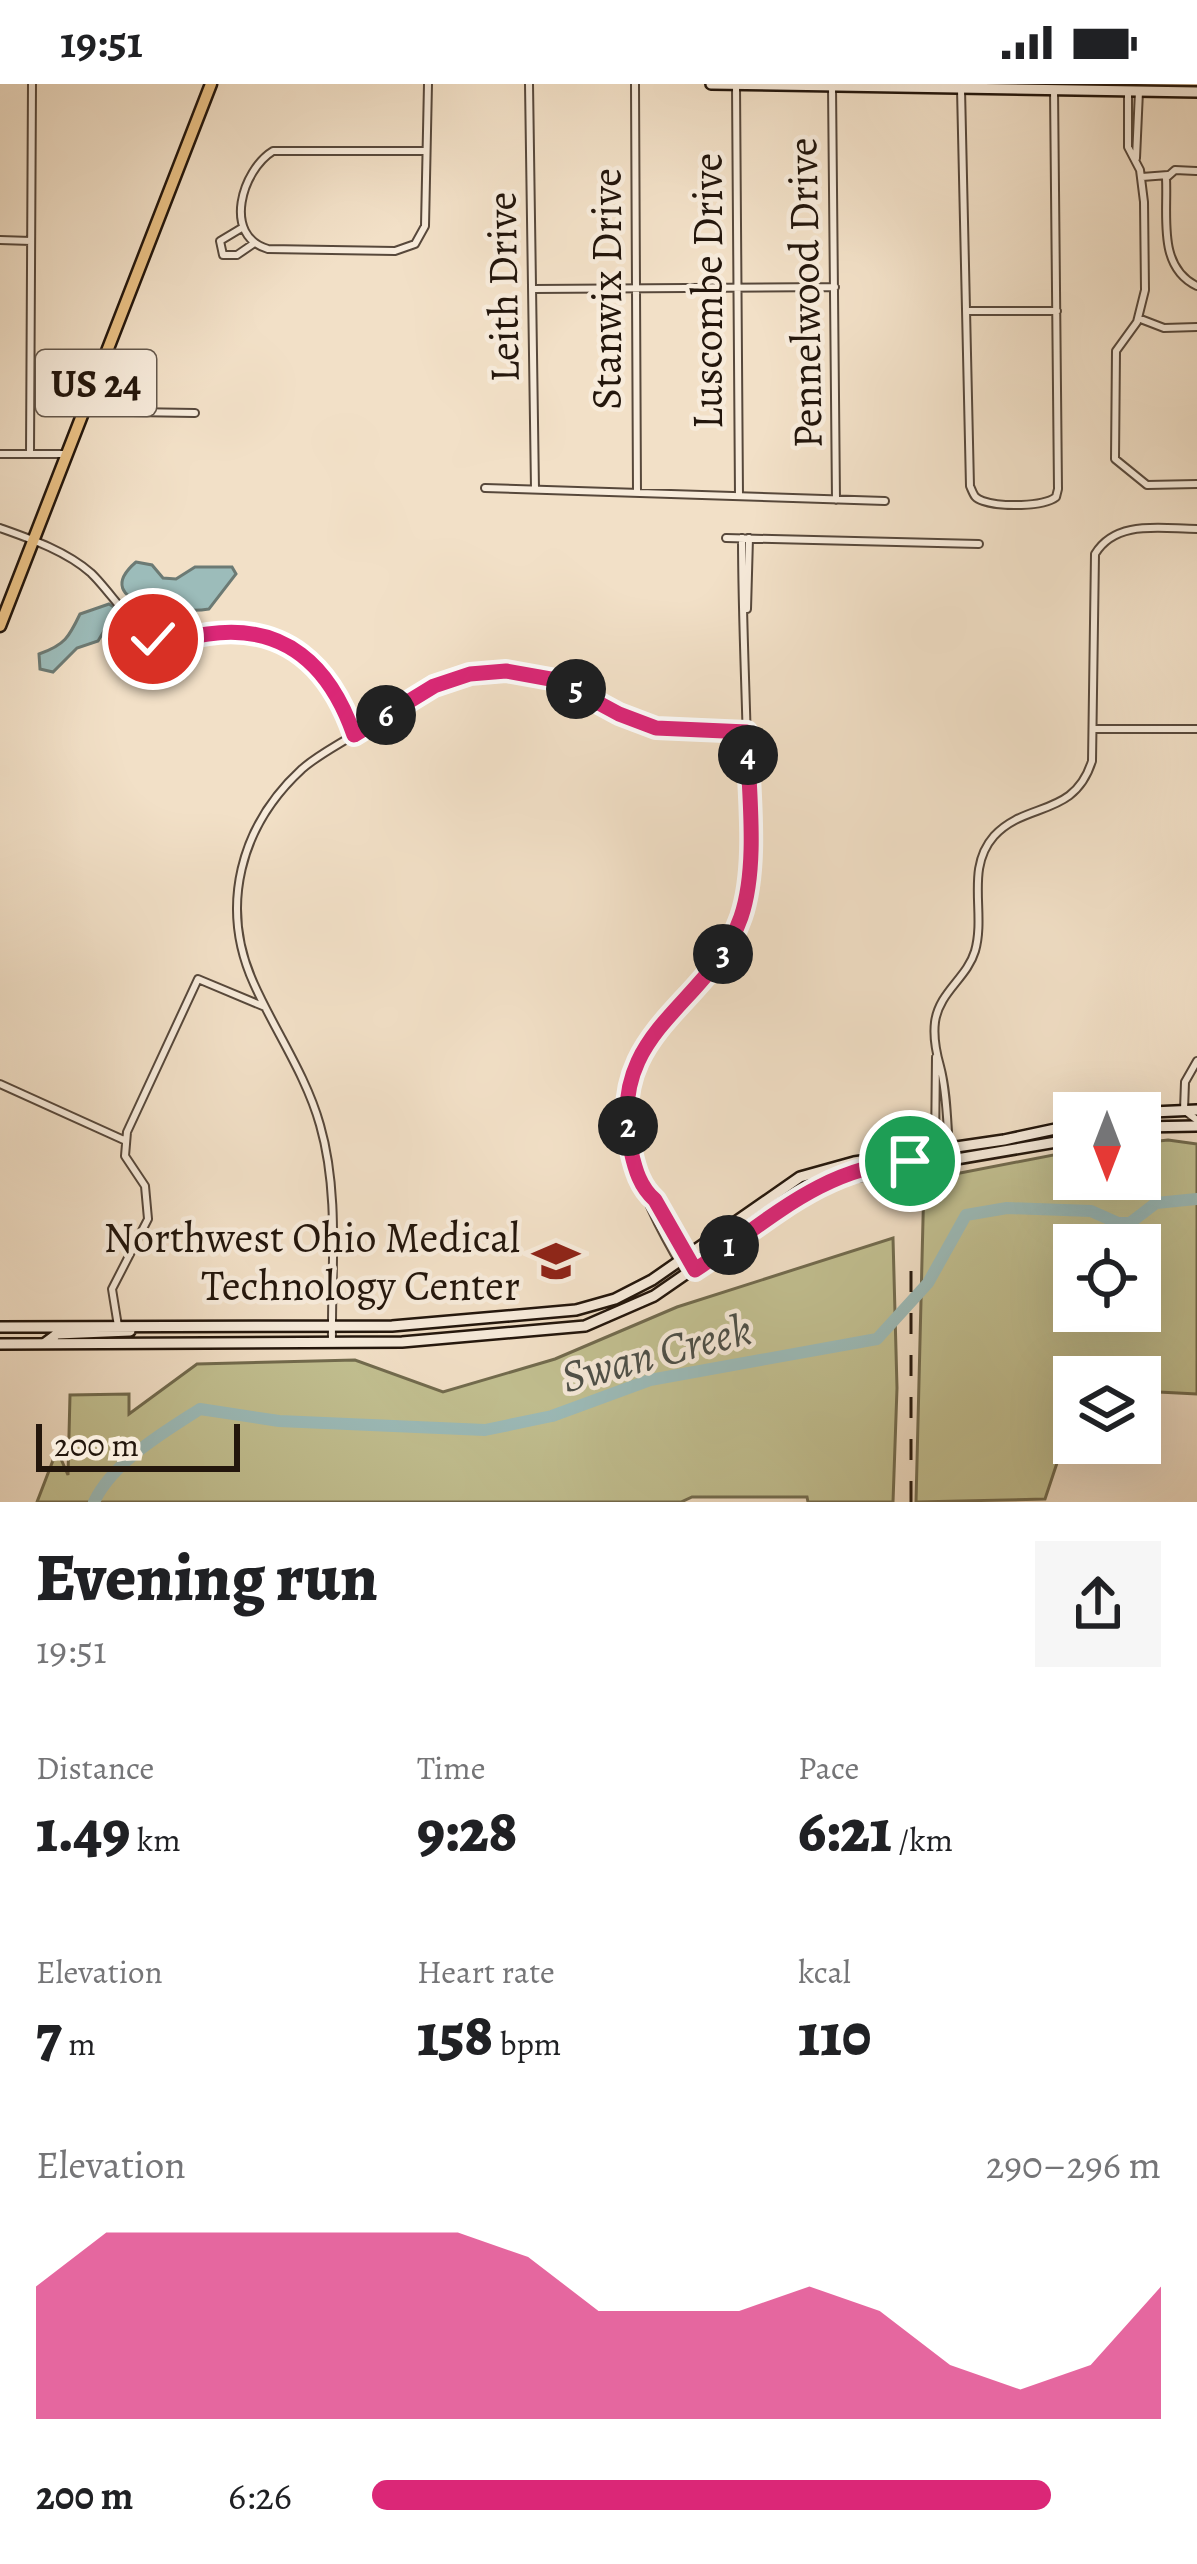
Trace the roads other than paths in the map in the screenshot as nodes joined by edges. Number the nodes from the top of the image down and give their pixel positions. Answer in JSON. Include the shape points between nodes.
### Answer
{"nodes":[{"id":1,"x":32,"y":84,"type":"edge"},
{"id":2,"x":211,"y":84,"type":"edge"},
{"id":3,"x":428,"y":84,"type":"edge"},
{"id":4,"x":529,"y":84,"type":"edge"},
{"id":5,"x":634,"y":84,"type":"edge"},
{"id":6,"x":711,"y":84,"type":"edge"},
{"id":7,"x":724,"y":84,"type":"edge"},
{"id":8,"x":736,"y":85,"type":"edge"},
{"id":9,"x":802,"y":85,"type":"edge"},
{"id":10,"x":832,"y":86,"type":"edge"},
{"id":11,"x":961,"y":88,"type":"junction"},
{"id":12,"x":1054,"y":89,"type":"junction"},
{"id":13,"x":1133,"y":91,"type":"junction"},
{"id":14,"x":1197,"y":92,"type":"edge"},
{"id":15,"x":424,"y":151,"type":"junction"},
{"id":16,"x":1196,"y":171,"type":"edge"},
{"id":17,"x":1168,"y":175,"type":"junction"},
{"id":18,"x":1141,"y":177,"type":"junction"},
{"id":19,"x":242,"y":229,"type":"junction"},
{"id":20,"x":0,"y":240,"type":"edge"},
{"id":21,"x":31,"y":241,"type":"junction"},
{"id":22,"x":256,"y":245,"type":"junction"},
{"id":23,"x":1197,"y":286,"type":"edge"},
{"id":24,"x":835,"y":287,"type":"junction"},
{"id":25,"x":533,"y":289,"type":"junction"},
{"id":26,"x":636,"y":289,"type":"junction"},
{"id":27,"x":737,"y":289,"type":"junction"},
{"id":28,"x":967,"y":310,"type":"junction"},
{"id":29,"x":1057,"y":311,"type":"junction"},
{"id":30,"x":1138,"y":319,"type":"junction"},
{"id":31,"x":1197,"y":327,"type":"edge"},
{"id":32,"x":90,"y":399,"type":"junction"},
{"id":33,"x":195,"y":413,"type":"dead end"},
{"id":34,"x":0,"y":454,"type":"edge"},
{"id":35,"x":31,"y":454,"type":"junction"},
{"id":36,"x":68,"y":454,"type":"junction"},
{"id":37,"x":1197,"y":484,"type":"edge"},
{"id":38,"x":485,"y":488,"type":"dead end"},
{"id":39,"x":535,"y":489,"type":"junction"},
{"id":40,"x":638,"y":494,"type":"junction"},
{"id":41,"x":739,"y":496,"type":"junction"},
{"id":42,"x":836,"y":500,"type":"junction"},
{"id":43,"x":885,"y":501,"type":"dead end"},
{"id":44,"x":0,"y":528,"type":"edge"},
{"id":45,"x":1197,"y":529,"type":"edge"},
{"id":46,"x":726,"y":538,"type":"dead end"},
{"id":47,"x":745,"y":538,"type":"junction"},
{"id":48,"x":35,"y":541,"type":"junction"},
{"id":49,"x":979,"y":544,"type":"dead end"},
{"id":50,"x":0,"y":626,"type":"edge"},
{"id":51,"x":1094,"y":729,"type":"junction"},
{"id":52,"x":1197,"y":729,"type":"edge"},
{"id":53,"x":747,"y":732,"type":"junction"},
{"id":54,"x":354,"y":735,"type":"junction"},
{"id":55,"x":265,"y":1007,"type":"junction"},
{"id":56,"x":936,"y":1057,"type":"junction"},
{"id":57,"x":1197,"y":1060,"type":"edge"},
{"id":58,"x":0,"y":1084,"type":"edge"},
{"id":59,"x":1184,"y":1110,"type":"junction"},
{"id":60,"x":1197,"y":1110,"type":"edge"},
{"id":61,"x":1161,"y":1111,"type":"edge"},
{"id":62,"x":1197,"y":1123,"type":"edge"},
{"id":63,"x":1161,"y":1126,"type":"edge"},
{"id":64,"x":1053,"y":1129,"type":"edge"},
{"id":65,"x":126,"y":1141,"type":"junction"},
{"id":66,"x":1053,"y":1142,"type":"edge"},
{"id":67,"x":949,"y":1148,"type":"junction"},
{"id":68,"x":935,"y":1150,"type":"junction"},
{"id":69,"x":839,"y":1178,"type":"junction"},
{"id":70,"x":683,"y":1258,"type":"junction"},
{"id":71,"x":691,"y":1272,"type":"junction"},
{"id":72,"x":118,"y":1326,"type":"junction"},
{"id":73,"x":237,"y":1326,"type":"junction"},
{"id":74,"x":332,"y":1326,"type":"junction"},
{"id":75,"x":0,"y":1328,"type":"edge"},
{"id":76,"x":45,"y":1343,"type":"junction"},
{"id":77,"x":332,"y":1343,"type":"junction"},
{"id":78,"x":0,"y":1344,"type":"edge"}],
"edges":[{"from":1,"to":21,"type":"street"},
{"from":2,"to":32,"type":"main road","number":"US 24"},
{"from":3,"to":15,"type":"street"},
{"from":4,"to":25,"type":"street","name":"Leith Drive"},
{"from":5,"to":26,"type":"street","name":"Stanwix Drive"},
{"from":6,"to":7,"type":"street"},
{"from":7,"to":8,"type":"street"},
{"from":8,"to":9,"type":"street"},
{"from":8,"to":27,"type":"street","name":"Luscombe Drive"},
{"from":9,"to":10,"type":"street"},
{"from":10,"to":11,"type":"street"},
{"from":10,"to":24,"type":"street","name":"Pennelwood Drive"},
{"from":11,"to":12,"type":"street"},
{"from":11,"to":28,"type":"street"},
{"from":12,"to":13,"type":"street"},
{"from":12,"to":29,"type":"street"},
{"from":13,"to":14,"type":"street"},
{"from":13,"to":18,"type":"street","via":[[1127,147]]},
{"from":15,"to":19,"type":"street","via":[[273,151],[256,167]]},
{"from":15,"to":22,"type":"street","via":[[425,226],[415,244],[395,251]]},
{"from":16,"to":17,"type":"street"},
{"from":17,"to":18,"type":"street"},
{"from":17,"to":23,"type":"street","via":[[1171,263]]},
{"from":18,"to":30,"type":"street","via":[[1145,290]]},
{"from":19,"to":22,"type":"street"},
{"from":19,"to":22,"type":"street","via":[[224,236],[219,250],[232,256]]},
{"from":20,"to":21,"type":"street"},
{"from":21,"to":35,"type":"street"},
{"from":24,"to":27,"type":"street"},
{"from":24,"to":42,"type":"street","name":"Pennelwood Drive"},
{"from":25,"to":26,"type":"street"},
{"from":25,"to":39,"type":"street","name":"Leith Drive"},
{"from":26,"to":27,"type":"street"},
{"from":26,"to":40,"type":"street","name":"Stanwix Drive"},
{"from":27,"to":41,"type":"street","name":"Luscombe Drive"},
{"from":28,"to":29,"type":"street"},
{"from":28,"to":29,"type":"street","via":[[970,486],[991,502],[1048,504],[1058,489]]},
{"from":30,"to":31,"type":"street"},
{"from":30,"to":37,"type":"street","via":[[1116,351],[1115,459],[1148,485]]},
{"from":32,"to":33,"type":"street","via":[[132,412]]},
{"from":32,"to":36,"type":"main road","number":"US 24"},
{"from":34,"to":35,"type":"street"},
{"from":35,"to":36,"type":"street"},
{"from":36,"to":48,"type":"main road","number":"US 24"},
{"from":38,"to":39,"type":"street"},
{"from":39,"to":40,"type":"street"},
{"from":40,"to":41,"type":"street"},
{"from":41,"to":42,"type":"street"},
{"from":42,"to":43,"type":"street"},
{"from":44,"to":48,"type":"street"},
{"from":45,"to":51,"type":"street","via":[[1124,530],[1096,551]]},
{"from":46,"to":47,"type":"street"},
{"from":47,"to":49,"type":"street"},
{"from":47,"to":53,"type":"street"},
{"from":48,"to":50,"type":"main road","number":"US 24"},
{"from":48,"to":54,"type":"street","via":[[84,568],[158,641],[210,633],[288,644],[341,700]]},
{"from":51,"to":52,"type":"street"},
{"from":51,"to":56,"type":"street","via":[[1092,761],[1078,789],[1005,826],[984,850],[976,947],[939,1006]]},
{"from":53,"to":54,"type":"street","via":[[656,728],[556,680],[506,671],[434,686]]},
{"from":53,"to":70,"type":"street","via":[[749,874],[740,919],[716,964],[655,1031],[631,1090],[629,1139],[646,1192]]},
{"from":54,"to":55,"type":"street","via":[[279,793],[246,849],[236,919]]},
{"from":55,"to":65,"type":"street","via":[[198,980]]},
{"from":55,"to":74,"type":"street","via":[[315,1107],[329,1164]]},
{"from":56,"to":67,"type":"street"},
{"from":56,"to":68,"type":"street"},
{"from":57,"to":59,"type":"street","via":[[1185,1082]]},
{"from":58,"to":65,"type":"street"},
{"from":59,"to":60,"type":"street"},
{"from":59,"to":61,"type":"street"},
{"from":59,"to":62,"type":"street"},
{"from":62,"to":63,"type":"street"},
{"from":64,"to":67,"type":"street"},
{"from":65,"to":72,"type":"street","via":[[125,1156],[145,1186],[148,1219],[112,1289]]},
{"from":66,"to":69,"type":"street"},
{"from":67,"to":68,"type":"street"},
{"from":67,"to":69,"type":"street"},
{"from":68,"to":70,"type":"street","via":[[800,1177]]},
{"from":69,"to":71,"type":"street","via":[[790,1202]]},
{"from":70,"to":71,"type":"street"},
{"from":70,"to":74,"type":"street","via":[[633,1291],[576,1310]]},
{"from":71,"to":77,"type":"street","via":[[585,1326]]},
{"from":72,"to":73,"type":"street"},
{"from":72,"to":75,"type":"street"},
{"from":73,"to":74,"type":"street"},
{"from":73,"to":76,"type":"street","via":[[57,1334]]},
{"from":74,"to":77,"type":"street"},
{"from":76,"to":77,"type":"street"},
{"from":76,"to":78,"type":"street"}]}
